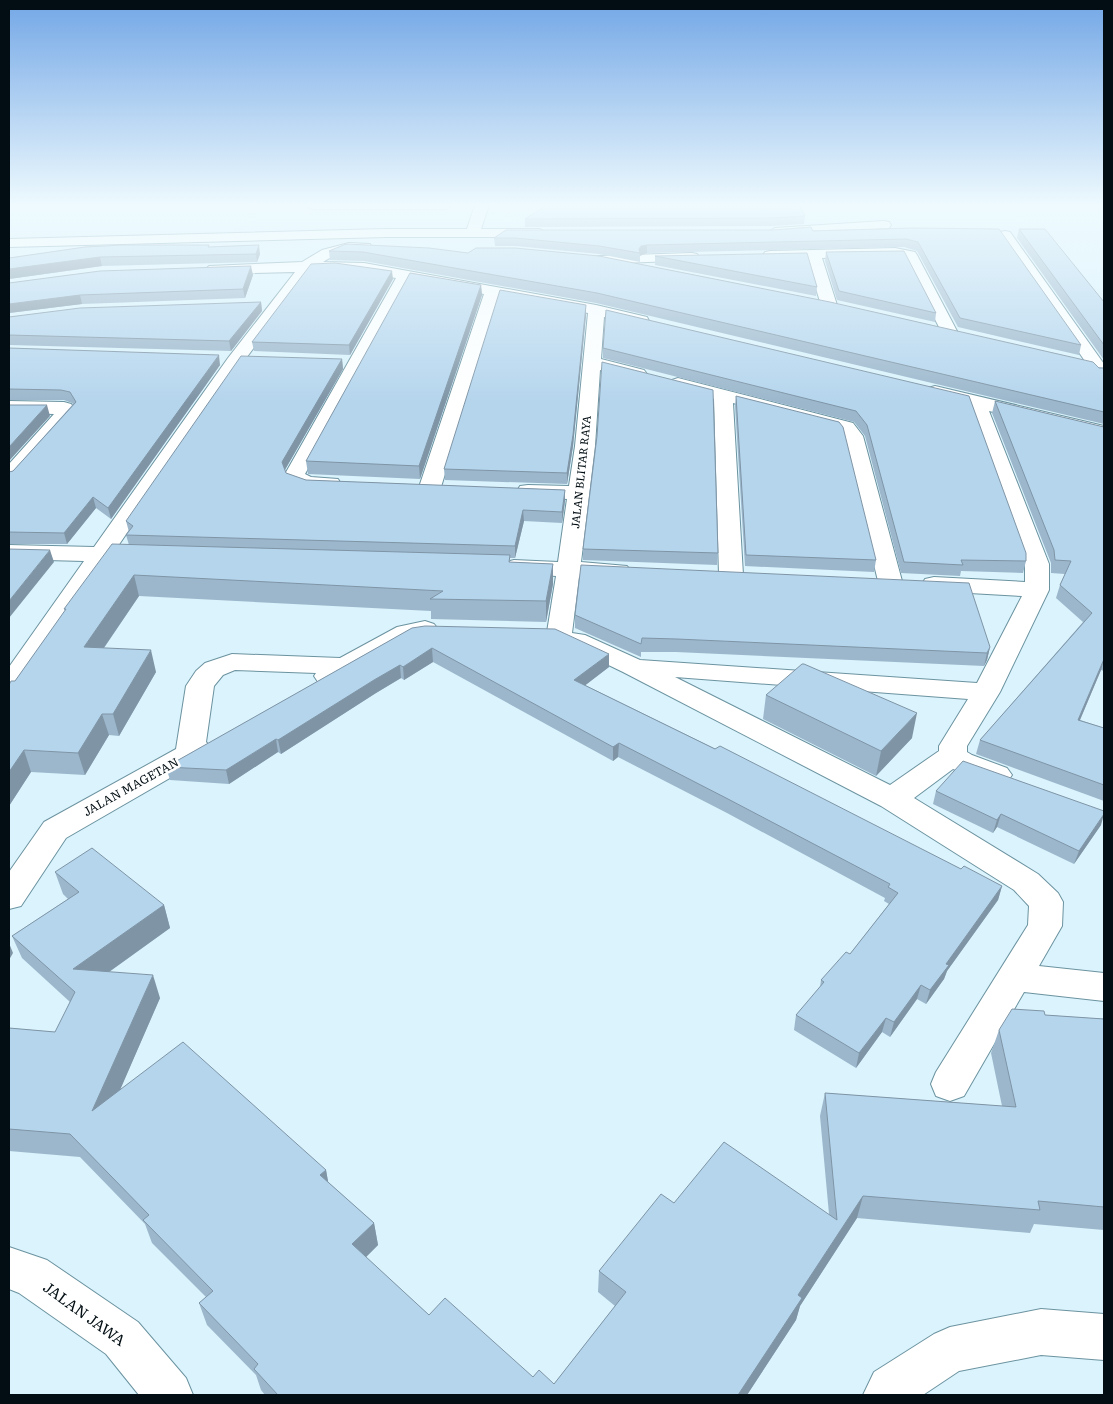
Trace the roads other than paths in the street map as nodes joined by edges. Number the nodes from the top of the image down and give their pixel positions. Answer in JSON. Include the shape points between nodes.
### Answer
{"nodes":[{"id":1,"x":302,"y":271,"type":"edge"},
{"id":2,"x":377,"y":271,"type":"edge"},
{"id":3,"x":651,"y":271,"type":"edge"},
{"id":4,"x":819,"y":271,"type":"edge"},
{"id":5,"x":918,"y":271,"type":"edge"},
{"id":6,"x":1030,"y":271,"type":"edge"},
{"id":7,"x":664,"y":273,"type":"edge"},
{"id":8,"x":405,"y":276,"type":"junction"},
{"id":9,"x":492,"y":292,"type":"junction"},
{"id":10,"x":811,"y":301,"type":"edge"},
{"id":11,"x":830,"y":305,"type":"junction"},
{"id":12,"x":848,"y":309,"type":"edge"},
{"id":13,"x":596,"y":310,"type":"junction"},
{"id":14,"x":653,"y":324,"type":"edge"},
{"id":15,"x":932,"y":328,"type":"edge"},
{"id":16,"x":950,"y":333,"type":"junction"},
{"id":17,"x":969,"y":337,"type":"edge"},
{"id":18,"x":591,"y":362,"type":"junction"},
{"id":19,"x":1080,"y":363,"type":"edge"},
{"id":20,"x":1101,"y":372,"type":"edge"},
{"id":21,"x":920,"y":389,"type":"edge"},
{"id":22,"x":723,"y":395,"type":"junction"},
{"id":23,"x":977,"y":403,"type":"junction"},
{"id":24,"x":9,"y":407,"type":"edge"},
{"id":25,"x":1104,"y":432,"type":"edge"},
{"id":26,"x":9,"y":476,"type":"edge"},
{"id":27,"x":345,"y":484,"type":"edge"},
{"id":28,"x":430,"y":487,"type":"edge"},
{"id":29,"x":509,"y":490,"type":"edge"},
{"id":30,"x":579,"y":493,"type":"junction"},
{"id":31,"x":9,"y":552,"type":"edge"},
{"id":32,"x":100,"y":554,"type":"junction"},
{"id":33,"x":140,"y":556,"type":"edge"},
{"id":34,"x":490,"y":566,"type":"edge"},
{"id":35,"x":569,"y":569,"type":"junction"},
{"id":36,"x":645,"y":572,"type":"edge"},
{"id":37,"x":731,"y":575,"type":"edge"},
{"id":38,"x":1037,"y":590,"type":"junction"},
{"id":39,"x":455,"y":630,"type":"edge"},
{"id":40,"x":346,"y":666,"type":"junction"},
{"id":41,"x":632,"y":666,"type":"junction"},
{"id":42,"x":9,"y":686,"type":"edge"},
{"id":43,"x":302,"y":690,"type":"edge"},
{"id":44,"x":986,"y":692,"type":"junction"},
{"id":45,"x":216,"y":739,"type":"edge"},
{"id":46,"x":190,"y":753,"type":"junction"},
{"id":47,"x":954,"y":755,"type":"junction"},
{"id":48,"x":1015,"y":782,"type":"edge"},
{"id":49,"x":892,"y":799,"type":"junction"},
{"id":50,"x":9,"y":897,"type":"edge"},
{"id":51,"x":1015,"y":977,"type":"junction"},
{"id":52,"x":1104,"y":987,"type":"edge"},
{"id":53,"x":950,"y":1084,"type":"dead end"},
{"id":54,"x":9,"y":1268,"type":"edge"},
{"id":55,"x":1104,"y":1337,"type":"edge"},
{"id":56,"x":169,"y":1395,"type":"edge"},
{"id":57,"x":886,"y":1395,"type":"edge"}],
"edges":[{"from":1,"to":32,"type":"street","via":[[269,304],[237,358]]},
{"from":2,"to":8,"type":"street"},
{"from":3,"to":7,"type":"street"},
{"from":4,"to":11,"type":"street"},
{"from":5,"to":16,"type":"street"},
{"from":6,"to":20,"type":"street"},
{"from":8,"to":9,"type":"street"},
{"from":8,"to":27,"type":"street","via":[[346,362],[295,474],[295,478],[308,483]]},
{"from":9,"to":13,"type":"street"},
{"from":9,"to":28,"type":"street"},
{"from":10,"to":11,"type":"street"},
{"from":11,"to":12,"type":"street"},
{"from":13,"to":14,"type":"street"},
{"from":13,"to":18,"type":"street","name":"JALAN BLITAR RAYA"},
{"from":15,"to":16,"type":"street"},
{"from":16,"to":17,"type":"street"},
{"from":18,"to":22,"type":"street"},
{"from":18,"to":30,"type":"street","name":"JALAN BLITAR RAYA"},
{"from":19,"to":20,"type":"street"},
{"from":21,"to":23,"type":"street"},
{"from":22,"to":37,"type":"street"},
{"from":22,"to":38,"type":"street","via":[[836,424],[850,431],[854,436],[880,581]]},
{"from":23,"to":25,"type":"street"},
{"from":23,"to":38,"type":"street","via":[[1037,564]]},
{"from":24,"to":26,"type":"street","via":[[53,406],[67,412]]},
{"from":29,"to":30,"type":"street"},
{"from":30,"to":35,"type":"street","name":"JALAN BLITAR RAYA"},
{"from":31,"to":32,"type":"street"},
{"from":32,"to":33,"type":"street"},
{"from":32,"to":42,"type":"street"},
{"from":34,"to":35,"type":"street"},
{"from":35,"to":36,"type":"street"},
{"from":35,"to":41,"type":"street","name":"JALAN BLITAR RAYA","via":[[545,632]]},
{"from":38,"to":44,"type":"street"},
{"from":39,"to":40,"type":"street","via":[[406,632]]},
{"from":40,"to":43,"type":"street"},
{"from":40,"to":46,"type":"street","via":[[232,662],[214,669],[200,686]]},
{"from":41,"to":44,"type":"street"},
{"from":41,"to":49,"type":"street"},
{"from":44,"to":47,"type":"street","via":[[952,746]]},
{"from":45,"to":46,"type":"street","name":"JALAN MAGETAN"},
{"from":46,"to":50,"type":"street","name":"JALAN MAGETAN","via":[[55,830]]},
{"from":47,"to":48,"type":"street","via":[[962,762]]},
{"from":47,"to":49,"type":"street"},
{"from":49,"to":51,"type":"street","via":[[1026,882],[1046,902],[1045,926]]},
{"from":51,"to":52,"type":"street"},
{"from":51,"to":53,"type":"street"},
{"from":54,"to":56,"type":"street","name":"JALAN JAWA","via":[[31,1275],[122,1338]]},
{"from":55,"to":57,"type":"street","via":[[1040,1332],[950,1350]]}]}
